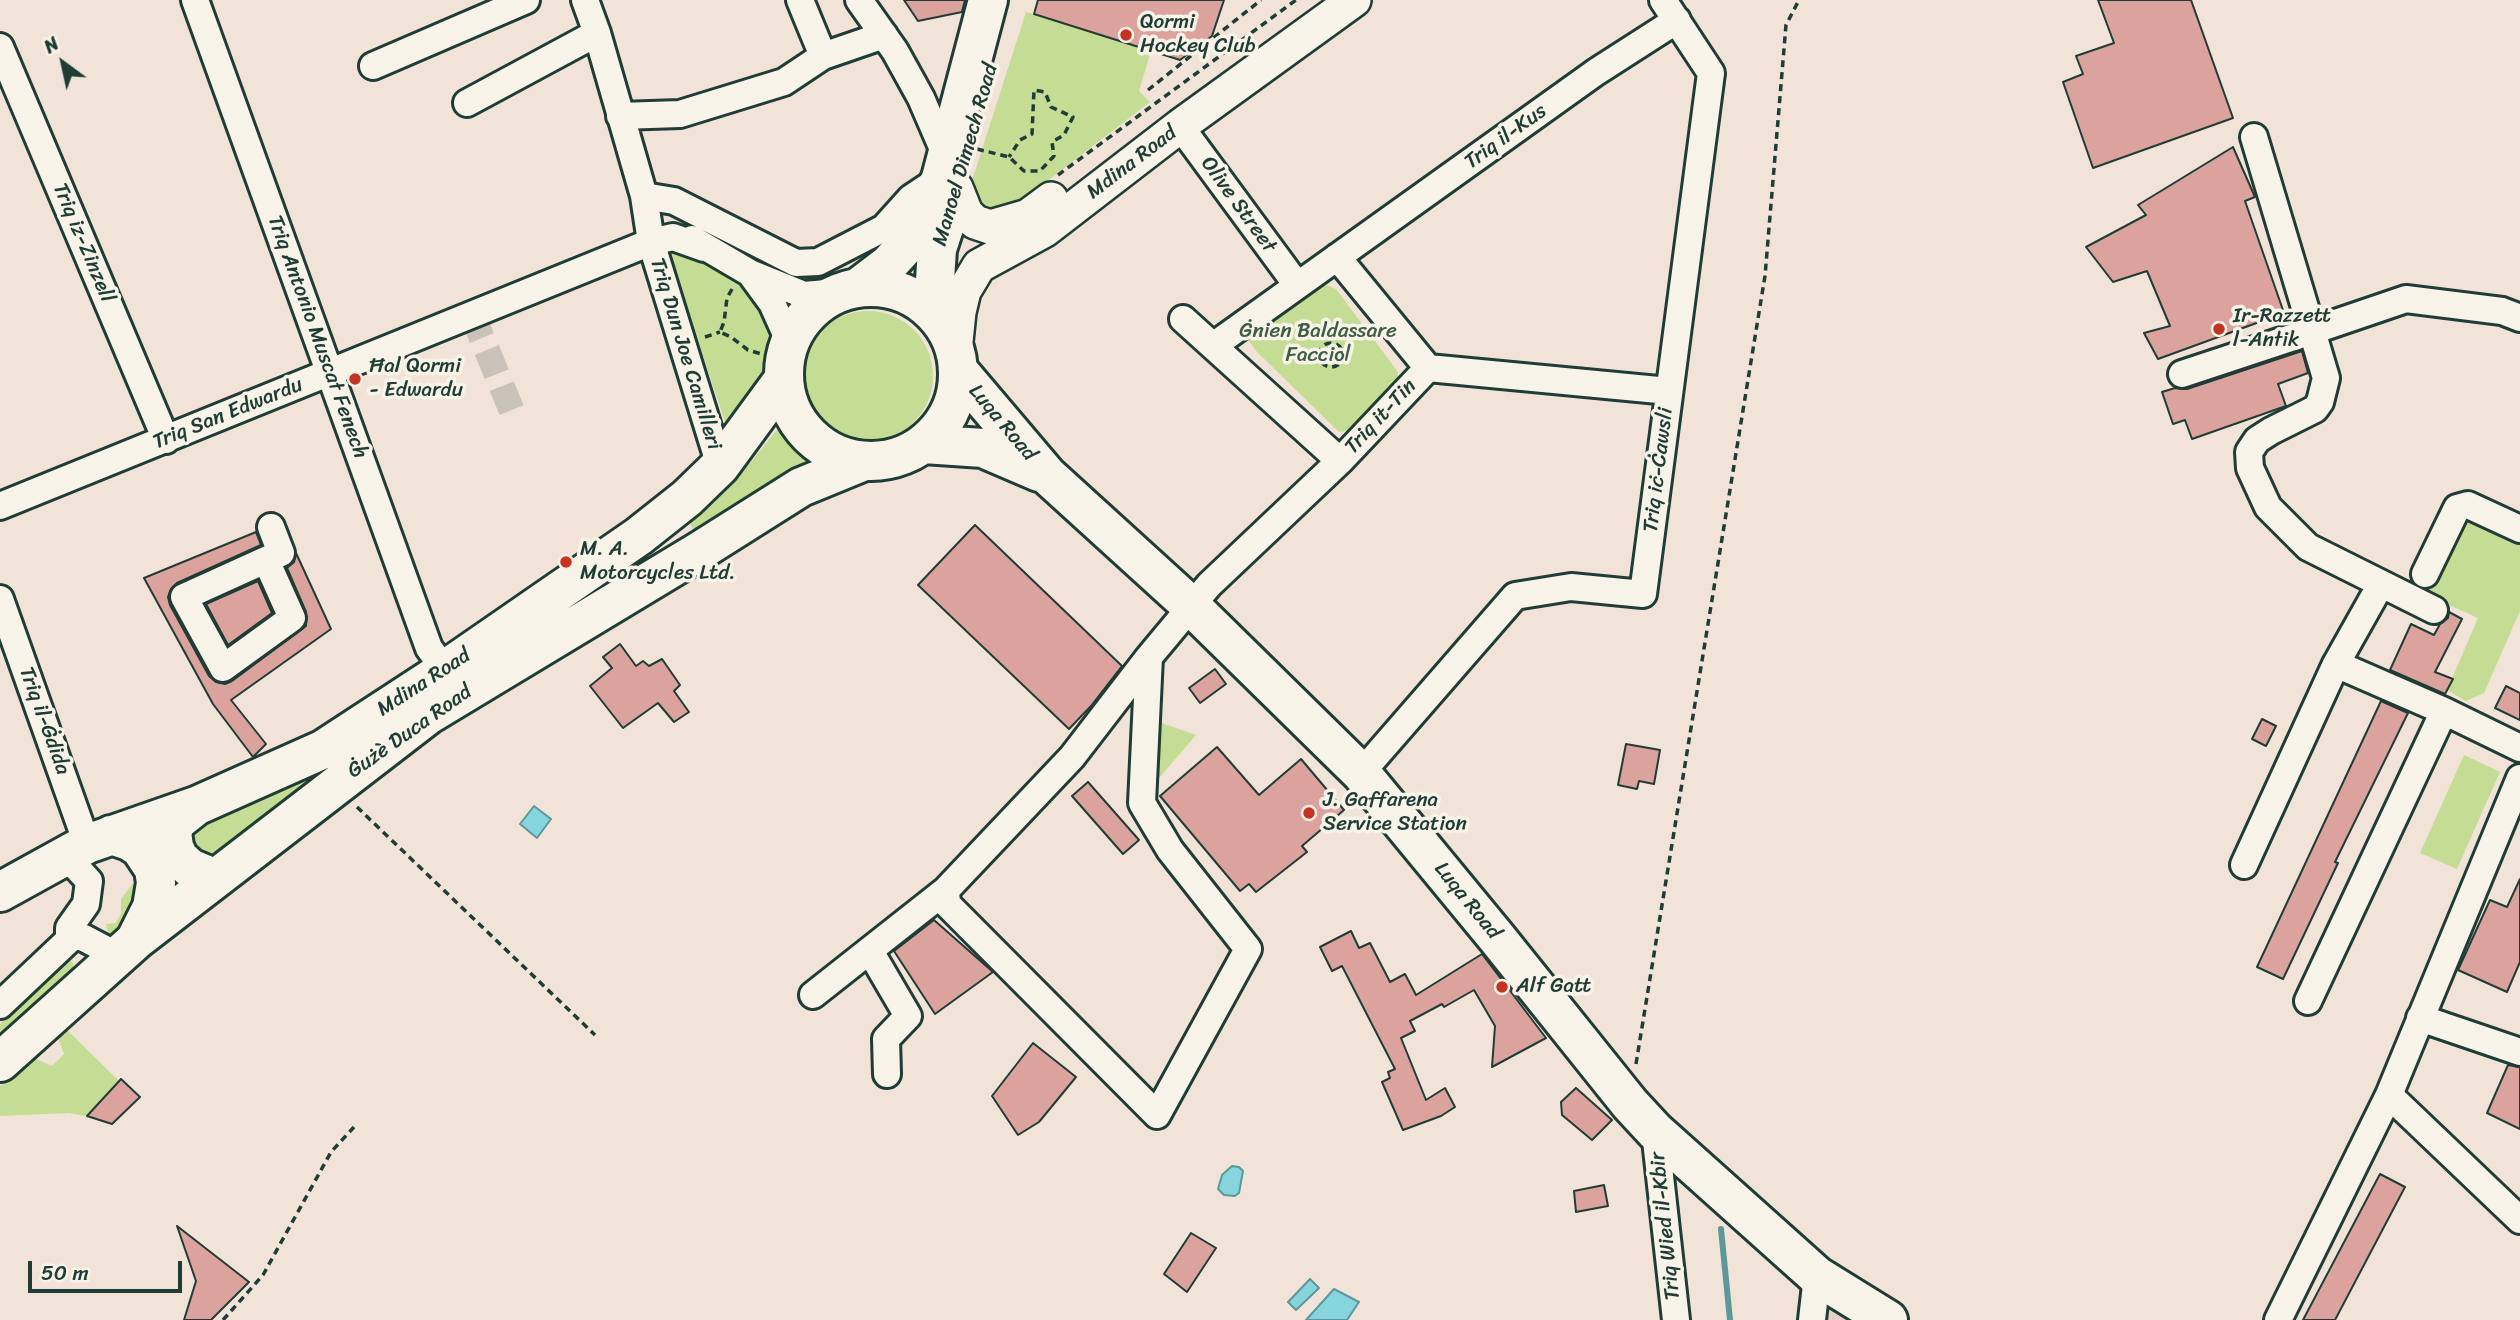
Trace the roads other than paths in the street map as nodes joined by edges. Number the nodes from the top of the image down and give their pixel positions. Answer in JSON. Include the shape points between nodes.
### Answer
{"nodes":[{"id":1,"x":195,"y":0,"type":"edge"},
{"id":2,"x":526,"y":0,"type":"edge"},
{"id":3,"x":585,"y":0,"type":"edge"},
{"id":4,"x":800,"y":0,"type":"edge"},
{"id":5,"x":859,"y":0,"type":"edge"},
{"id":6,"x":988,"y":0,"type":"edge"},
{"id":7,"x":1010,"y":0,"type":"edge"},
{"id":8,"x":1321,"y":0,"type":"edge"},
{"id":9,"x":1354,"y":0,"type":"edge"},
{"id":10,"x":1670,"y":10,"type":"edge"},
{"id":11,"x":597,"y":33,"type":"junction"},
{"id":12,"x":884,"y":36,"type":"junction"},
{"id":13,"x":0,"y":47,"type":"edge"},
{"id":14,"x":823,"y":56,"type":"junction"},
{"id":15,"x":373,"y":66,"type":"dead end"},
{"id":16,"x":921,"y":97,"type":"junction"},
{"id":17,"x":961,"y":102,"type":"junction"},
{"id":18,"x":467,"y":103,"type":"dead end"},
{"id":19,"x":620,"y":116,"type":"junction"},
{"id":20,"x":1180,"y":126,"type":"junction"},
{"id":21,"x":2254,"y":137,"type":"dead end"},
{"id":22,"x":953,"y":168,"type":"junction"},
{"id":23,"x":644,"y":196,"type":"junction"},
{"id":24,"x":651,"y":242,"type":"junction"},
{"id":25,"x":704,"y":248,"type":"junction"},
{"id":26,"x":1337,"y":257,"type":"junction"},
{"id":27,"x":746,"y":271,"type":"junction"},
{"id":28,"x":1297,"y":285,"type":"junction"},
{"id":29,"x":849,"y":290,"type":"junction"},
{"id":30,"x":933,"y":311,"type":"junction"},
{"id":31,"x":2520,"y":318,"type":"edge"},
{"id":32,"x":1183,"y":319,"type":"dead end"},
{"id":33,"x":2312,"y":331,"type":"junction"},
{"id":34,"x":1213,"y":346,"type":"junction"},
{"id":35,"x":785,"y":360,"type":"junction"},
{"id":36,"x":957,"y":361,"type":"junction"},
{"id":37,"x":1428,"y":368,"type":"junction"},
{"id":38,"x":330,"y":373,"type":"junction"},
{"id":39,"x":2182,"y":374,"type":"dead end"},
{"id":40,"x":1669,"y":391,"type":"junction"},
{"id":41,"x":166,"y":440,"type":"junction"},
{"id":42,"x":924,"y":444,"type":"junction"},
{"id":43,"x":1340,"y":461,"type":"junction"},
{"id":44,"x":862,"y":462,"type":"junction"},
{"id":45,"x":720,"y":466,"type":"junction"},
{"id":46,"x":1047,"y":475,"type":"junction"},
{"id":47,"x":0,"y":506,"type":"edge"},
{"id":48,"x":271,"y":527,"type":"dead end"},
{"id":49,"x":2520,"y":529,"type":"edge"},
{"id":50,"x":266,"y":560,"type":"dead end"},
{"id":51,"x":2425,"y":574,"type":"dead end"},
{"id":52,"x":2381,"y":584,"type":"junction"},
{"id":53,"x":0,"y":599,"type":"edge"},
{"id":54,"x":1191,"y":607,"type":"junction"},
{"id":55,"x":2434,"y":610,"type":"dead end"},
{"id":56,"x":1149,"y":657,"type":"junction"},
{"id":57,"x":2336,"y":664,"type":"junction"},
{"id":58,"x":445,"y":670,"type":"junction"},
{"id":59,"x":2444,"y":711,"type":"junction"},
{"id":60,"x":2520,"y":748,"type":"edge"},
{"id":61,"x":1361,"y":773,"type":"junction"},
{"id":62,"x":2520,"y":778,"type":"edge"},
{"id":63,"x":195,"y":806,"type":"junction"},
{"id":64,"x":88,"y":845,"type":"junction"},
{"id":65,"x":2244,"y":865,"type":"dead end"},
{"id":66,"x":214,"y":877,"type":"junction"},
{"id":67,"x":946,"y":890,"type":"junction"},
{"id":68,"x":0,"y":892,"type":"edge"},
{"id":69,"x":69,"y":938,"type":"junction"},
{"id":70,"x":127,"y":948,"type":"junction"},
{"id":71,"x":870,"y":951,"type":"junction"},
{"id":72,"x":814,"y":995,"type":"dead end"},
{"id":73,"x":2308,"y":1001,"type":"dead end"},
{"id":74,"x":0,"y":1005,"type":"edge"},
{"id":75,"x":2420,"y":1018,"type":"junction"},
{"id":76,"x":2520,"y":1052,"type":"edge"},
{"id":77,"x":0,"y":1062,"type":"edge"},
{"id":78,"x":887,"y":1074,"type":"dead end"},
{"id":79,"x":2389,"y":1095,"type":"junction"},
{"id":80,"x":1655,"y":1131,"type":"junction"},
{"id":81,"x":2520,"y":1220,"type":"edge"},
{"id":82,"x":1817,"y":1276,"type":"junction"},
{"id":83,"x":1676,"y":1320,"type":"edge"},
{"id":84,"x":1812,"y":1320,"type":"edge"},
{"id":85,"x":1888,"y":1320,"type":"edge"},
{"id":86,"x":2278,"y":1320,"type":"edge"}],
"edges":[{"from":1,"to":38,"type":"street","name":"Triq Antonio Muscat Fenech"},
{"from":2,"to":15,"type":"street"},
{"from":3,"to":11,"type":"street","name":"Triq Dun Joe Camilleri"},
{"from":4,"to":14,"type":"street"},
{"from":5,"to":12,"type":"street"},
{"from":6,"to":17,"type":"highway","name":"Manoel Dimech Road"},
{"from":7,"to":22,"type":"highway","name":"Manoel Dimech Road"},
{"from":8,"to":22,"type":"main road","name":"Mdina Road","via":[[1028,216],[990,227],[975,222],[965,213]]},
{"from":9,"to":20,"type":"main road","name":"Mdina Road"},
{"from":10,"to":26,"type":"street","name":"Triq il-Kus","via":[[1596,72]]},
{"from":10,"to":40,"type":"street","name":"Triq iċ-Ċawsli","via":[[1710,74]]},
{"from":11,"to":18,"type":"street"},
{"from":11,"to":19,"type":"street","name":"Triq Dun Joe Camilleri"},
{"from":12,"to":14,"type":"street"},
{"from":12,"to":16,"type":"street"},
{"from":13,"to":41,"type":"street","name":"Triq iz-Zinzell"},
{"from":14,"to":19,"type":"street","via":[[784,82],[680,114]]},
{"from":16,"to":17,"type":"street"},
{"from":16,"to":22,"type":"street"},
{"from":17,"to":22,"type":"highway","name":"Manoel Dimech Road"},
{"from":19,"to":23,"type":"street","name":"Triq Dun Joe Camilleri"},
{"from":20,"to":28,"type":"street","name":"Olive Street"},
{"from":20,"to":36,"type":"main road","name":"Mdina Road","via":[[1045,230],[979,266],[964,291],[959,312]]},
{"from":21,"to":33,"type":"street"},
{"from":22,"to":23,"type":"street","via":[[911,198],[884,228],[818,262],[796,263],[674,201]]},
{"from":22,"to":29,"type":"highway","name":"Manoel Dimech Road","via":[[911,240],[888,265]]},
{"from":22,"to":30,"type":"highway","name":"Manoel Dimech Road","via":[[937,249]]},
{"from":23,"to":24,"type":"street","name":"Triq Dun Joe Camilleri"},
{"from":23,"to":25,"type":"street"},
{"from":24,"to":25,"type":"street","via":[[673,237]]},
{"from":24,"to":38,"type":"street","name":"Triq San Edwardu"},
{"from":24,"to":45,"type":"street","name":"Triq Dun Joe Camilleri"},
{"from":25,"to":27,"type":"street"},
{"from":26,"to":28,"type":"street","name":"Triq il-Kus"},
{"from":26,"to":37,"type":"street"},
{"from":27,"to":29,"type":"street","via":[[804,295]]},
{"from":27,"to":35,"type":"street","via":[[772,303]]},
{"from":28,"to":34,"type":"street","name":"Triq il-Kus"},
{"from":29,"to":30,"type":"highway","via":[[890,288]]},
{"from":29,"to":35,"type":"highway","via":[[818,304],[801,321]]},
{"from":30,"to":36,"type":"highway","via":[[943,322]]},
{"from":31,"to":33,"type":"street","via":[[2502,311],[2406,299]]},
{"from":32,"to":34,"type":"street"},
{"from":33,"to":39,"type":"street"},
{"from":33,"to":52,"type":"street","via":[[2326,378],[2320,402],[2257,440],[2249,452],[2250,468],[2268,507],[2308,547]]},
{"from":34,"to":43,"type":"street"},
{"from":35,"to":44,"type":"highway","via":[[790,410],[807,435],[832,453]]},
{"from":35,"to":45,"type":"highway","name":"Mdina Road"},
{"from":36,"to":42,"type":"highway","via":[[956,396],[944,423]]},
{"from":36,"to":46,"type":"highway","name":"Luqa Road"},
{"from":37,"to":40,"type":"street","name":"Triq it-Tin"},
{"from":37,"to":43,"type":"street","name":"Triq it-Tin"},
{"from":38,"to":41,"type":"street","name":"Triq San Edwardu"},
{"from":38,"to":58,"type":"street","name":"Triq Antonio Muscat Fenech","via":[[429,648]]},
{"from":40,"to":61,"type":"street","name":"Triq iċ-Ċawsli","via":[[1643,594],[1571,587],[1515,596]]},
{"from":41,"to":47,"type":"street","name":"Triq San Edwardu"},
{"from":42,"to":44,"type":"highway","via":[[905,455]]},
{"from":42,"to":46,"type":"highway","name":"Luqa Road","via":[[983,448]]},
{"from":43,"to":54,"type":"street","name":"Triq it-Tin"},
{"from":44,"to":66,"type":"highway","name":"Ġużè Duca Road","via":[[801,486],[428,715]]},
{"from":45,"to":58,"type":"highway","name":"Mdina Road","via":[[639,536]]},
{"from":46,"to":54,"type":"highway","name":"Luqa Road"},
{"from":48,"to":50,"type":"street","via":[[281,553]]},
{"from":49,"to":51,"type":"street","via":[[2468,505],[2457,508]]},
{"from":52,"to":55,"type":"street"},
{"from":52,"to":57,"type":"street"},
{"from":53,"to":64,"type":"street","name":"Triq il-Ġdida"},
{"from":54,"to":56,"type":"street","name":"Triq it-Tin"},
{"from":54,"to":61,"type":"highway","name":"Luqa Road"},
{"from":56,"to":67,"type":"street","name":"Triq it-Tin","via":[[1073,757]]},
{"from":56,"to":67,"type":"street","via":[[1142,803],[1170,850],[1248,949],[1157,1115],[947,904]]},
{"from":57,"to":59,"type":"street"},
{"from":57,"to":65,"type":"street"},
{"from":58,"to":63,"type":"highway","name":"Mdina Road","via":[[324,748]]},
{"from":59,"to":60,"type":"street"},
{"from":59,"to":73,"type":"street"},
{"from":61,"to":80,"type":"highway","name":"Luqa Road"},
{"from":62,"to":75,"type":"street"},
{"from":63,"to":64,"type":"highway","name":"Mdina Road"},
{"from":63,"to":66,"type":"highway","via":[[177,821],[172,832],[174,847],[190,868]]},
{"from":64,"to":68,"type":"highway","name":"Mdina Road"},
{"from":64,"to":69,"type":"street","via":[[86,904],[69,928]]},
{"from":64,"to":70,"type":"highway","via":[[129,841],[140,848],[154,869],[152,907]]},
{"from":66,"to":70,"type":"highway","name":"Ġużè Duca Road"},
{"from":67,"to":71,"type":"street","name":"Triq it-Tin"},
{"from":69,"to":70,"type":"street"},
{"from":69,"to":74,"type":"street"},
{"from":70,"to":77,"type":"highway","name":"Ġużè Duca Road"},
{"from":71,"to":72,"type":"street","name":"Triq it-Tin"},
{"from":71,"to":78,"type":"street","via":[[908,1016],[886,1039]]},
{"from":75,"to":76,"type":"street"},
{"from":75,"to":79,"type":"street"},
{"from":79,"to":81,"type":"street"},
{"from":79,"to":86,"type":"street"},
{"from":80,"to":82,"type":"highway","name":"Luqa Road"},
{"from":80,"to":83,"type":"street","name":"Triq Wied il-Kbir"},
{"from":82,"to":84,"type":"street"},
{"from":82,"to":85,"type":"highway","name":"Luqa Road"}]}
